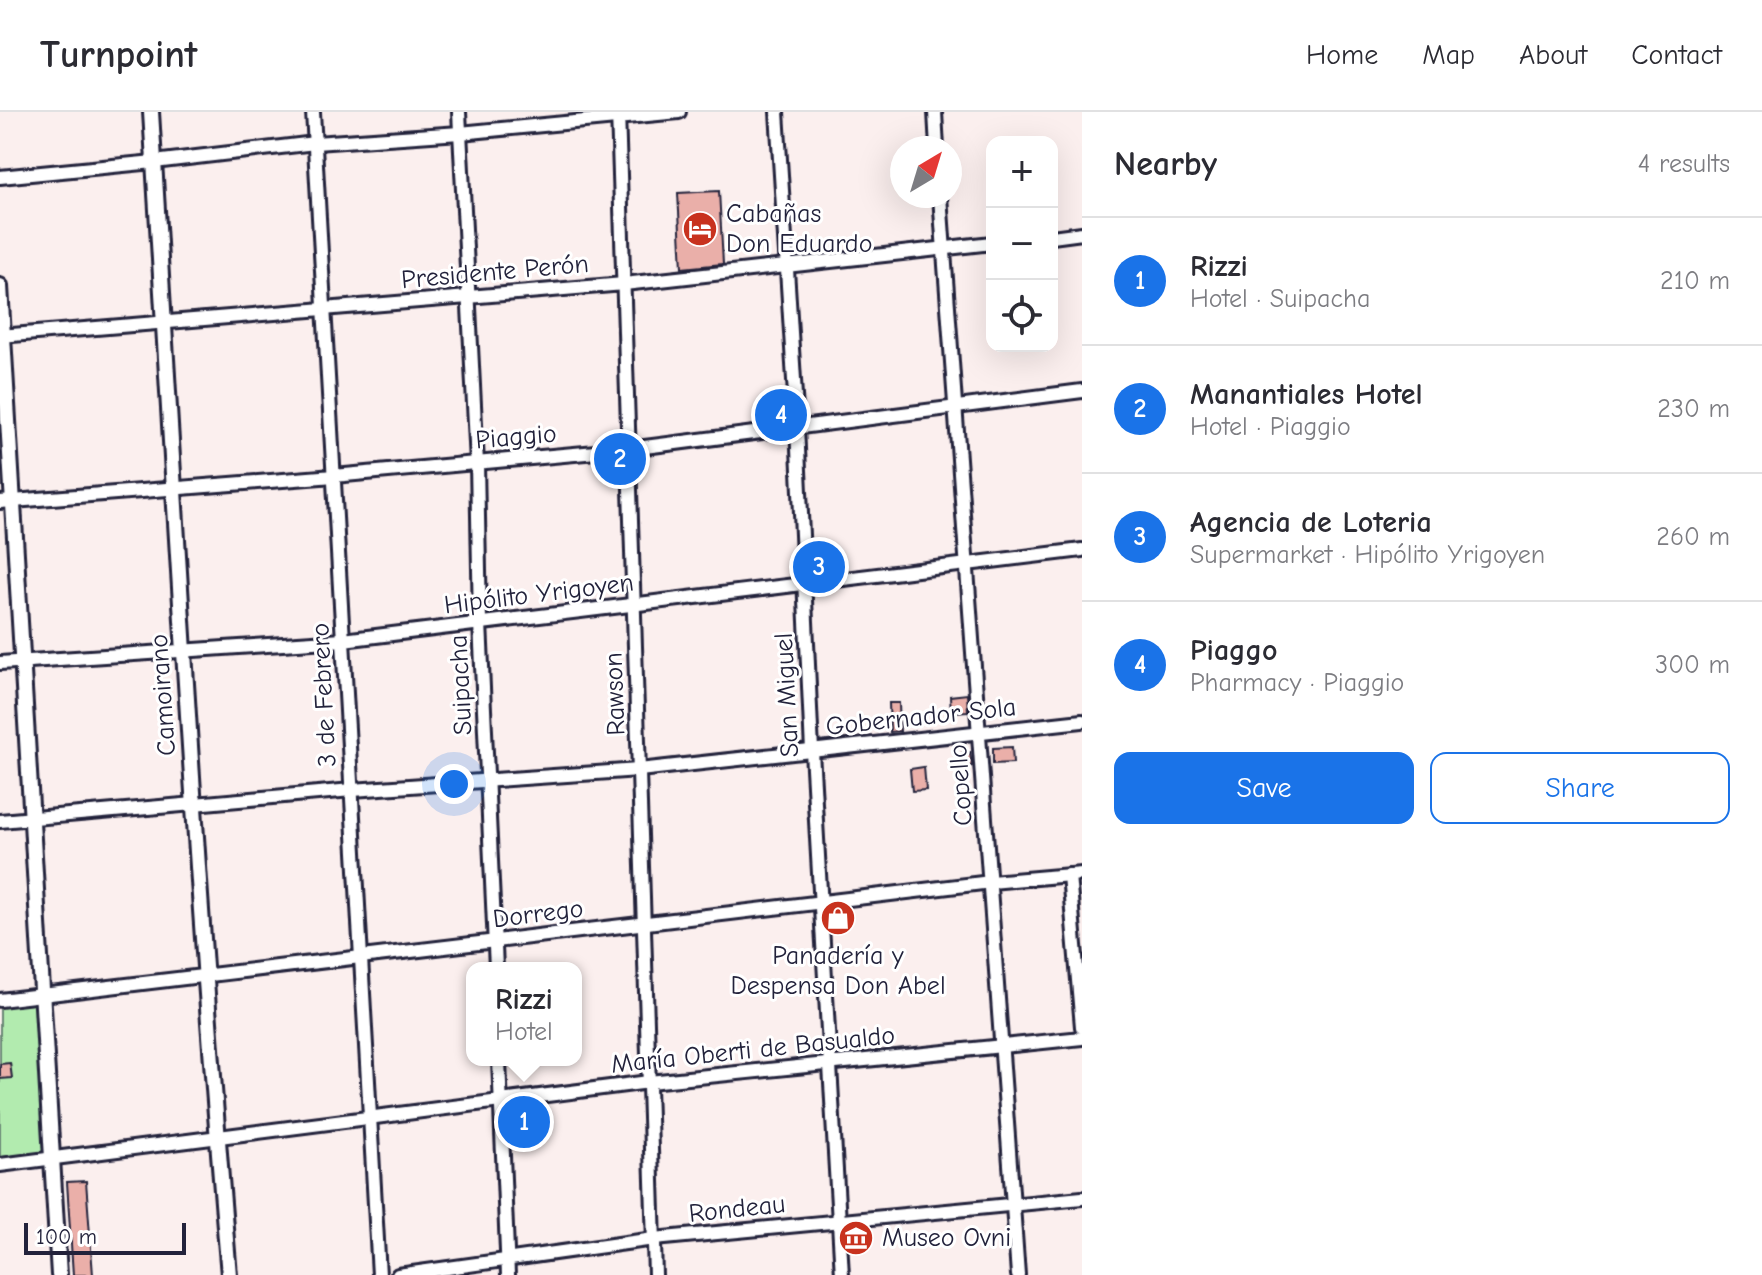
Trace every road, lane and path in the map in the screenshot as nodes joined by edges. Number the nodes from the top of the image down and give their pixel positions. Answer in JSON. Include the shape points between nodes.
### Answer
{"nodes":[{"id":1,"x":151,"y":112,"type":"edge"},
{"id":2,"x":313,"y":112,"type":"edge"},
{"id":3,"x":459,"y":112,"type":"edge"},
{"id":4,"x":679,"y":112,"type":"edge"},
{"id":5,"x":777,"y":112,"type":"edge"},
{"id":6,"x":935,"y":112,"type":"edge"},
{"id":7,"x":618,"y":115,"type":"edge"},
{"id":8,"x":460,"y":133,"type":"junction"},
{"id":9,"x":936,"y":136,"type":"edge"},
{"id":10,"x":315,"y":143,"type":"junction"},
{"id":11,"x":154,"y":162,"type":"junction"},
{"id":12,"x":0,"y":177,"type":"edge"},
{"id":13,"x":941,"y":208,"type":"edge"},
{"id":14,"x":1082,"y":233,"type":"edge"},
{"id":15,"x":1058,"y":236,"type":"edge"},
{"id":16,"x":986,"y":244,"type":"edge"},
{"id":17,"x":943,"y":249,"type":"junction"},
{"id":18,"x":787,"y":266,"type":"junction"},
{"id":19,"x":624,"y":284,"type":"junction"},
{"id":20,"x":0,"y":286,"type":"edge"},
{"id":21,"x":469,"y":296,"type":"junction"},
{"id":22,"x":324,"y":308,"type":"junction"},
{"id":23,"x":164,"y":322,"type":"junction"},
{"id":24,"x":2,"y":336,"type":"edge"},
{"id":25,"x":1082,"y":391,"type":"edge"},
{"id":26,"x":955,"y":407,"type":"junction"},
{"id":27,"x":797,"y":427,"type":"junction"},
{"id":28,"x":629,"y":449,"type":"junction"},
{"id":29,"x":477,"y":463,"type":"junction"},
{"id":30,"x":334,"y":476,"type":"junction"},
{"id":31,"x":174,"y":489,"type":"junction"},
{"id":32,"x":6,"y":502,"type":"edge"},
{"id":33,"x":1082,"y":550,"type":"edge"},
{"id":34,"x":967,"y":564,"type":"junction"},
{"id":35,"x":804,"y":584,"type":"junction"},
{"id":36,"x":634,"y":605,"type":"junction"},
{"id":37,"x":480,"y":623,"type":"junction"},
{"id":38,"x":343,"y":640,"type":"junction"},
{"id":39,"x":184,"y":651,"type":"junction"},
{"id":40,"x":23,"y":662,"type":"junction"},
{"id":41,"x":0,"y":663,"type":"edge"},
{"id":42,"x":1082,"y":721,"type":"edge"},
{"id":43,"x":979,"y":733,"type":"junction"},
{"id":44,"x":812,"y":751,"type":"junction"},
{"id":45,"x":639,"y":770,"type":"junction"},
{"id":46,"x":488,"y":781,"type":"junction"},
{"id":47,"x":352,"y":790,"type":"junction"},
{"id":48,"x":195,"y":804,"type":"junction"},
{"id":49,"x":32,"y":818,"type":"junction"},
{"id":50,"x":0,"y":821,"type":"edge"},
{"id":51,"x":1075,"y":875,"type":"edge"},
{"id":52,"x":991,"y":882,"type":"junction"},
{"id":53,"x":820,"y":902,"type":"junction"},
{"id":54,"x":644,"y":923,"type":"junction"},
{"id":55,"x":495,"y":941,"type":"junction"},
{"id":56,"x":361,"y":957,"type":"junction"},
{"id":57,"x":496,"y":962,"type":"edge"},
{"id":58,"x":206,"y":976,"type":"junction"},
{"id":59,"x":43,"y":995,"type":"junction"},
{"id":60,"x":0,"y":1000,"type":"edge"},
{"id":61,"x":1082,"y":1027,"type":"edge"},
{"id":62,"x":1082,"y":1038,"type":"edge"},
{"id":63,"x":1002,"y":1046,"type":"junction"},
{"id":64,"x":830,"y":1064,"type":"junction"},
{"id":65,"x":499,"y":1066,"type":"edge"},
{"id":66,"x":649,"y":1082,"type":"junction"},
{"id":67,"x":501,"y":1101,"type":"junction"},
{"id":68,"x":370,"y":1118,"type":"junction"},
{"id":69,"x":217,"y":1137,"type":"junction"},
{"id":70,"x":52,"y":1158,"type":"junction"},
{"id":71,"x":0,"y":1165,"type":"edge"},
{"id":72,"x":1082,"y":1198,"type":"edge"},
{"id":73,"x":1013,"y":1205,"type":"junction"},
{"id":74,"x":839,"y":1221,"type":"junction"},
{"id":75,"x":654,"y":1239,"type":"junction"},
{"id":76,"x":508,"y":1260,"type":"junction"},
{"id":77,"x":59,"y":1275,"type":"edge"},
{"id":78,"x":229,"y":1275,"type":"edge"},
{"id":79,"x":379,"y":1275,"type":"edge"},
{"id":80,"x":398,"y":1275,"type":"edge"},
{"id":81,"x":508,"y":1275,"type":"edge"},
{"id":82,"x":655,"y":1275,"type":"edge"},
{"id":83,"x":842,"y":1275,"type":"edge"},
{"id":84,"x":1018,"y":1275,"type":"edge"}],
"edges":[{"from":1,"to":11,"type":"street","name":"Camoirano"},
{"from":2,"to":10,"type":"street","name":"3 de Febrero"},
{"from":3,"to":8,"type":"street","name":"Suipacha"},
{"from":4,"to":7,"type":"street"},
{"from":5,"to":18,"type":"street","name":"San Miguel"},
{"from":6,"to":9,"type":"street"},
{"from":7,"to":8,"type":"street"},
{"from":7,"to":19,"type":"street","name":"Rawson"},
{"from":8,"to":10,"type":"street"},
{"from":8,"to":21,"type":"street","name":"Suipacha"},
{"from":10,"to":11,"type":"street"},
{"from":10,"to":22,"type":"street","name":"3 de Febrero"},
{"from":11,"to":12,"type":"street"},
{"from":11,"to":23,"type":"street","name":"Camoirano"},
{"from":13,"to":17,"type":"street","name":"Copello"},
{"from":14,"to":15,"type":"street"},
{"from":16,"to":17,"type":"street","name":"Presidente Perón"},
{"from":17,"to":18,"type":"street","name":"Presidente Perón"},
{"from":17,"to":26,"type":"street","name":"Copello"},
{"from":18,"to":19,"type":"street","name":"Presidente Perón"},
{"from":18,"to":27,"type":"street","name":"San Miguel"},
{"from":19,"to":21,"type":"street","name":"Presidente Perón"},
{"from":19,"to":28,"type":"street","name":"Rawson"},
{"from":20,"to":24,"type":"street"},
{"from":21,"to":22,"type":"street","name":"Presidente Perón"},
{"from":21,"to":29,"type":"street","name":"Suipacha"},
{"from":22,"to":23,"type":"street","name":"Presidente Perón"},
{"from":22,"to":30,"type":"street","name":"3 de Febrero"},
{"from":23,"to":24,"type":"street","name":"Presidente Perón"},
{"from":23,"to":31,"type":"street","name":"Camoirano"},
{"from":24,"to":32,"type":"street"},
{"from":25,"to":26,"type":"street","name":"Piaggio"},
{"from":26,"to":27,"type":"street","name":"Piaggio"},
{"from":26,"to":34,"type":"street","name":"Copello"},
{"from":27,"to":28,"type":"street","name":"Piaggio"},
{"from":27,"to":35,"type":"street","name":"San Miguel"},
{"from":28,"to":29,"type":"street","name":"Piaggio"},
{"from":28,"to":36,"type":"street","name":"Rawson"},
{"from":29,"to":30,"type":"street","name":"Piaggio"},
{"from":29,"to":37,"type":"street","name":"Suipacha"},
{"from":30,"to":31,"type":"street","name":"Piaggio"},
{"from":30,"to":38,"type":"street","name":"3 de Febrero"},
{"from":31,"to":32,"type":"street","name":"Piaggio"},
{"from":31,"to":39,"type":"street","name":"Camoirano"},
{"from":32,"to":40,"type":"street"},
{"from":33,"to":34,"type":"street","name":"Hipólito Yrigoyen"},
{"from":34,"to":35,"type":"street","name":"Hipólito Yrigoyen"},
{"from":34,"to":43,"type":"street","name":"Copello"},
{"from":35,"to":36,"type":"street","name":"Hipólito Yrigoyen"},
{"from":35,"to":44,"type":"street","name":"San Miguel"},
{"from":36,"to":37,"type":"street","name":"Hipólito Yrigoyen"},
{"from":36,"to":45,"type":"street","name":"Rawson"},
{"from":37,"to":38,"type":"street","name":"Hipólito Yrigoyen"},
{"from":37,"to":46,"type":"street","name":"Suipacha"},
{"from":38,"to":39,"type":"street","name":"Hipólito Yrigoyen"},
{"from":38,"to":47,"type":"street","name":"3 de Febrero"},
{"from":39,"to":40,"type":"street","name":"Hipólito Yrigoyen"},
{"from":39,"to":48,"type":"street","name":"Camoirano"},
{"from":40,"to":41,"type":"street","name":"Hipólito Yrigoyen"},
{"from":40,"to":49,"type":"street"},
{"from":42,"to":43,"type":"street","name":"Gobernador Sola"},
{"from":43,"to":44,"type":"street","name":"Gobernador Sola"},
{"from":43,"to":52,"type":"street","name":"Copello"},
{"from":44,"to":45,"type":"street","name":"Gobernador Sola"},
{"from":44,"to":53,"type":"street","name":"San Miguel"},
{"from":45,"to":46,"type":"street","name":"Gobernador Sola"},
{"from":45,"to":54,"type":"street","name":"Rawson"},
{"from":46,"to":47,"type":"street","name":"Gobernador Sola"},
{"from":46,"to":55,"type":"street","name":"Suipacha"},
{"from":47,"to":48,"type":"street","name":"Gobernador Sola"},
{"from":47,"to":56,"type":"street","name":"3 de Febrero"},
{"from":48,"to":49,"type":"street","name":"Gobernador Sola"},
{"from":48,"to":58,"type":"street","name":"Camoirano"},
{"from":49,"to":50,"type":"street","name":"Gobernador Sola"},
{"from":49,"to":59,"type":"street"},
{"from":51,"to":52,"type":"street","name":"Dorrego"},
{"from":51,"to":61,"type":"street"},
{"from":52,"to":53,"type":"street","name":"Dorrego"},
{"from":52,"to":63,"type":"street","name":"Copello"},
{"from":53,"to":54,"type":"street","name":"Dorrego"},
{"from":53,"to":64,"type":"street","name":"San Miguel"},
{"from":54,"to":55,"type":"street","name":"Dorrego"},
{"from":54,"to":66,"type":"street","name":"Rawson"},
{"from":55,"to":56,"type":"street","name":"Dorrego"},
{"from":55,"to":57,"type":"street","name":"Suipacha"},
{"from":56,"to":58,"type":"street","name":"Dorrego"},
{"from":56,"to":68,"type":"street","name":"3 de Febrero"},
{"from":58,"to":59,"type":"street","name":"Dorrego"},
{"from":58,"to":69,"type":"street","name":"Camoirano"},
{"from":59,"to":60,"type":"street","name":"Dorrego"},
{"from":59,"to":70,"type":"street"},
{"from":62,"to":63,"type":"street","name":"María Oberti de Basualdo"},
{"from":63,"to":64,"type":"street","name":"María Oberti de Basualdo"},
{"from":63,"to":73,"type":"street","name":"Copello"},
{"from":64,"to":66,"type":"street","name":"María Oberti de Basualdo"},
{"from":64,"to":74,"type":"street","name":"San Miguel"},
{"from":65,"to":67,"type":"street"},
{"from":66,"to":67,"type":"street","name":"María Oberti de Basualdo"},
{"from":66,"to":75,"type":"street","name":"Rawson"},
{"from":67,"to":68,"type":"street","name":"María Oberti de Basualdo"},
{"from":67,"to":76,"type":"street"},
{"from":68,"to":69,"type":"street","name":"María Oberti de Basualdo"},
{"from":68,"to":79,"type":"street","name":"3 de Febrero"},
{"from":69,"to":70,"type":"street","name":"María Oberti de Basualdo"},
{"from":69,"to":78,"type":"street","name":"Camoirano"},
{"from":70,"to":71,"type":"street","name":"María Oberti de Basualdo"},
{"from":70,"to":77,"type":"street"},
{"from":72,"to":73,"type":"street","name":"Rondeau"},
{"from":73,"to":74,"type":"street","name":"Rondeau"},
{"from":73,"to":84,"type":"street","name":"Copello"},
{"from":74,"to":75,"type":"street","name":"Rondeau"},
{"from":74,"to":83,"type":"street","name":"San Miguel"},
{"from":75,"to":76,"type":"street","name":"Rondeau"},
{"from":75,"to":82,"type":"street","name":"Rawson"},
{"from":76,"to":80,"type":"street","name":"Rondeau"},
{"from":76,"to":81,"type":"street"}]}
